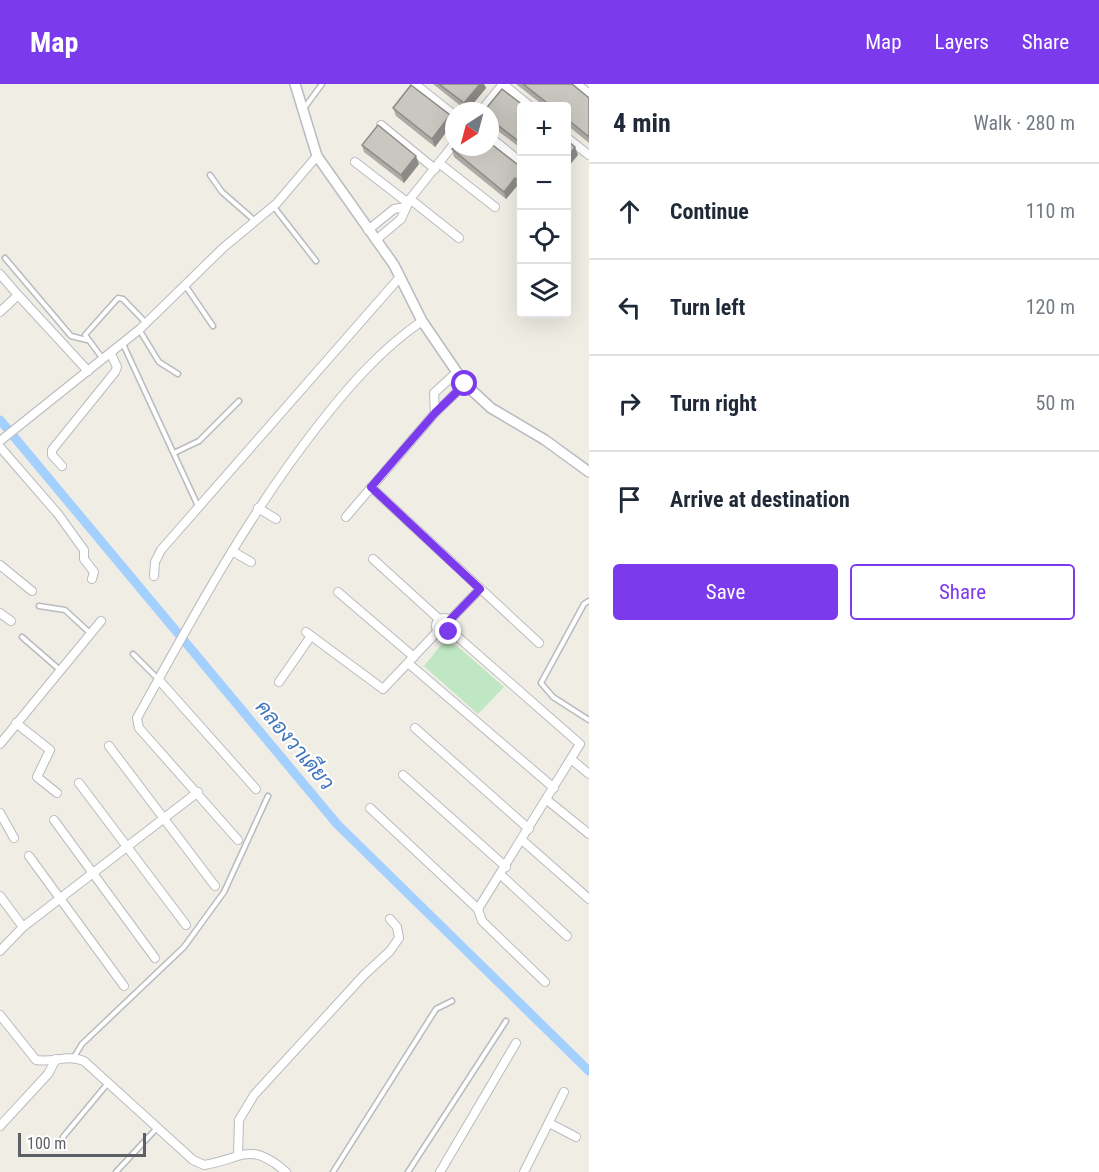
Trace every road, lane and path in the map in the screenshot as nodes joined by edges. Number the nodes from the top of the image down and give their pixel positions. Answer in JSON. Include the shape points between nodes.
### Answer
{"nodes":[{"id":1,"x":295,"y":84,"type":"edge"},
{"id":2,"x":322,"y":84,"type":"edge"},
{"id":3,"x":415,"y":84,"type":"edge"},
{"id":4,"x":577,"y":84,"type":"edge"},
{"id":5,"x":499,"y":85,"type":"edge"},
{"id":6,"x":589,"y":94,"type":"edge"},
{"id":7,"x":487,"y":102,"type":"edge"},
{"id":8,"x":524,"y":102,"type":"edge"},
{"id":9,"x":445,"y":108,"type":"edge"},
{"id":10,"x":303,"y":110,"type":"junction"},
{"id":11,"x":381,"y":125,"type":"edge"},
{"id":12,"x":571,"y":140,"type":"edge"},
{"id":13,"x":499,"y":144,"type":"edge"},
{"id":14,"x":589,"y":155,"type":"edge"},
{"id":15,"x":317,"y":156,"type":"junction"},
{"id":16,"x":445,"y":156,"type":"edge"},
{"id":17,"x":517,"y":159,"type":"edge"},
{"id":18,"x":355,"y":162,"type":"dead end"},
{"id":19,"x":437,"y":166,"type":"junction"},
{"id":20,"x":210,"y":175,"type":"dead end"},
{"id":21,"x":408,"y":203,"type":"junction"},
{"id":22,"x":273,"y":206,"type":"junction"},
{"id":23,"x":495,"y":207,"type":"dead end"},
{"id":24,"x":254,"y":220,"type":"junction"},
{"id":25,"x":368,"y":230,"type":"junction"},
{"id":26,"x":459,"y":238,"type":"dead end"},
{"id":27,"x":376,"y":240,"type":"junction"},
{"id":28,"x":5,"y":258,"type":"dead end"},
{"id":29,"x":316,"y":261,"type":"dead end"},
{"id":30,"x":0,"y":274,"type":"edge"},
{"id":31,"x":400,"y":277,"type":"junction"},
{"id":32,"x":185,"y":285,"type":"junction"},
{"id":33,"x":18,"y":295,"type":"junction"},
{"id":34,"x":0,"y":312,"type":"edge"},
{"id":35,"x":422,"y":321,"type":"junction"},
{"id":36,"x":143,"y":326,"type":"junction"},
{"id":37,"x":213,"y":326,"type":"dead end"},
{"id":38,"x":87,"y":340,"type":"junction"},
{"id":39,"x":123,"y":344,"type":"junction"},
{"id":40,"x":111,"y":354,"type":"junction"},
{"id":41,"x":103,"y":359,"type":"junction"},
{"id":42,"x":88,"y":372,"type":"junction"},
{"id":43,"x":456,"y":373,"type":"junction"},
{"id":44,"x":178,"y":374,"type":"dead end"},
{"id":45,"x":465,"y":384,"type":"junction"},
{"id":46,"x":239,"y":401,"type":"dead end"},
{"id":47,"x":435,"y":413,"type":"junction"},
{"id":48,"x":1,"y":443,"type":"edge"},
{"id":49,"x":174,"y":453,"type":"junction"},
{"id":50,"x":62,"y":466,"type":"dead end"},
{"id":51,"x":589,"y":472,"type":"edge"},
{"id":52,"x":371,"y":487,"type":"junction"},
{"id":53,"x":199,"y":507,"type":"junction"},
{"id":54,"x":258,"y":508,"type":"junction"},
{"id":55,"x":346,"y":518,"type":"dead end"},
{"id":56,"x":276,"y":519,"type":"dead end"},
{"id":57,"x":232,"y":550,"type":"junction"},
{"id":58,"x":373,"y":559,"type":"dead end"},
{"id":59,"x":250,"y":562,"type":"dead end"},
{"id":60,"x":0,"y":565,"type":"edge"},
{"id":61,"x":153,"y":576,"type":"dead end"},
{"id":62,"x":92,"y":579,"type":"dead end"},
{"id":63,"x":480,"y":589,"type":"junction"},
{"id":64,"x":32,"y":591,"type":"dead end"},
{"id":65,"x":338,"y":592,"type":"dead end"},
{"id":66,"x":589,"y":601,"type":"edge"},
{"id":67,"x":39,"y":606,"type":"dead end"},
{"id":68,"x":0,"y":613,"type":"edge"},
{"id":69,"x":439,"y":619,"type":"junction"},
{"id":70,"x":450,"y":620,"type":"junction"},
{"id":71,"x":11,"y":621,"type":"dead end"},
{"id":72,"x":101,"y":621,"type":"dead end"},
{"id":73,"x":438,"y":631,"type":"junction"},
{"id":74,"x":451,"y":631,"type":"junction"},
{"id":75,"x":91,"y":634,"type":"junction"},
{"id":76,"x":22,"y":637,"type":"dead end"},
{"id":77,"x":539,"y":643,"type":"dead end"},
{"id":78,"x":133,"y":654,"type":"dead end"},
{"id":79,"x":411,"y":660,"type":"junction"},
{"id":80,"x":60,"y":671,"type":"junction"},
{"id":81,"x":159,"y":680,"type":"junction"},
{"id":82,"x":279,"y":682,"type":"dead end"},
{"id":83,"x":589,"y":720,"type":"edge"},
{"id":84,"x":16,"y":723,"type":"junction"},
{"id":85,"x":415,"y":728,"type":"dead end"},
{"id":86,"x":0,"y":744,"type":"edge"},
{"id":87,"x":109,"y":746,"type":"dead end"},
{"id":88,"x":571,"y":759,"type":"junction"},
{"id":89,"x":589,"y":774,"type":"edge"},
{"id":90,"x":403,"y":775,"type":"dead end"},
{"id":91,"x":79,"y":783,"type":"dead end"},
{"id":92,"x":554,"y":788,"type":"junction"},
{"id":93,"x":256,"y":789,"type":"dead end"},
{"id":94,"x":198,"y":792,"type":"junction"},
{"id":95,"x":57,"y":793,"type":"dead end"},
{"id":96,"x":268,"y":796,"type":"dead end"},
{"id":97,"x":547,"y":800,"type":"junction"},
{"id":98,"x":370,"y":808,"type":"dead end"},
{"id":99,"x":0,"y":813,"type":"edge"},
{"id":100,"x":163,"y":818,"type":"junction"},
{"id":101,"x":54,"y":820,"type":"dead end"},
{"id":102,"x":529,"y":829,"type":"junction"},
{"id":103,"x":589,"y":834,"type":"edge"},
{"id":104,"x":14,"y":838,"type":"dead end"},
{"id":105,"x":238,"y":840,"type":"dead end"},
{"id":106,"x":522,"y":840,"type":"junction"},
{"id":107,"x":126,"y":848,"type":"junction"},
{"id":108,"x":29,"y":856,"type":"dead end"},
{"id":109,"x":503,"y":871,"type":"junction"},
{"id":110,"x":93,"y":874,"type":"junction"},
{"id":111,"x":215,"y":886,"type":"dead end"},
{"id":112,"x":0,"y":896,"type":"edge"},
{"id":113,"x":59,"y":899,"type":"junction"},
{"id":114,"x":589,"y":899,"type":"edge"},
{"id":115,"x":478,"y":909,"type":"junction"},
{"id":116,"x":390,"y":919,"type":"dead end"},
{"id":117,"x":186,"y":925,"type":"dead end"},
{"id":118,"x":24,"y":927,"type":"junction"},
{"id":119,"x":567,"y":936,"type":"dead end"},
{"id":120,"x":0,"y":951,"type":"edge"},
{"id":121,"x":155,"y":958,"type":"dead end"},
{"id":122,"x":545,"y":982,"type":"dead end"},
{"id":123,"x":124,"y":986,"type":"dead end"},
{"id":124,"x":452,"y":1001,"type":"dead end"},
{"id":125,"x":0,"y":1015,"type":"edge"},
{"id":126,"x":506,"y":1021,"type":"dead end"},
{"id":127,"x":516,"y":1043,"type":"dead end"},
{"id":128,"x":74,"y":1057,"type":"junction"},
{"id":129,"x":56,"y":1059,"type":"junction"},
{"id":130,"x":108,"y":1083,"type":"junction"},
{"id":131,"x":564,"y":1092,"type":"dead end"},
{"id":132,"x":549,"y":1124,"type":"junction"},
{"id":133,"x":0,"y":1126,"type":"edge"},
{"id":134,"x":156,"y":1129,"type":"junction"},
{"id":135,"x":63,"y":1137,"type":"dead end"},
{"id":136,"x":576,"y":1137,"type":"dead end"},
{"id":137,"x":238,"y":1154,"type":"junction"},
{"id":138,"x":116,"y":1172,"type":"edge"},
{"id":139,"x":286,"y":1172,"type":"edge"},
{"id":140,"x":333,"y":1172,"type":"edge"},
{"id":141,"x":408,"y":1172,"type":"edge"},
{"id":142,"x":440,"y":1172,"type":"edge"},
{"id":143,"x":524,"y":1172,"type":"edge"}],
"edges":[{"from":1,"to":10,"type":"street"},
{"from":2,"to":10,"type":"lane"},
{"from":3,"to":9,"type":"street"},
{"from":4,"to":6,"type":"street"},
{"from":5,"to":7,"type":"street"},
{"from":5,"to":8,"type":"street"},
{"from":10,"to":15,"type":"street"},
{"from":11,"to":19,"type":"street"},
{"from":12,"to":14,"type":"street"},
{"from":13,"to":17,"type":"street"},
{"from":15,"to":22,"type":"street"},
{"from":15,"to":25,"type":"street"},
{"from":16,"to":19,"type":"street"},
{"from":18,"to":21,"type":"street"},
{"from":19,"to":21,"type":"street"},
{"from":19,"to":23,"type":"street"},
{"from":20,"to":24,"type":"lane","via":[[222,192]]},
{"from":21,"to":25,"type":"street"},
{"from":21,"to":26,"type":"street"},
{"from":21,"to":27,"type":"street","via":[[401,219]]},
{"from":22,"to":24,"type":"street"},
{"from":22,"to":29,"type":"lane"},
{"from":24,"to":32,"type":"street"},
{"from":25,"to":27,"type":"street"},
{"from":27,"to":31,"type":"street"},
{"from":28,"to":38,"type":"lane","via":[[71,336]]},
{"from":30,"to":33,"type":"street"},
{"from":31,"to":35,"type":"street"},
{"from":31,"to":53,"type":"street"},
{"from":32,"to":36,"type":"street"},
{"from":32,"to":37,"type":"lane"},
{"from":33,"to":34,"type":"street"},
{"from":33,"to":42,"type":"street"},
{"from":35,"to":43,"type":"street"},
{"from":35,"to":54,"type":"street","via":[[390,343],[356,378]]},
{"from":36,"to":38,"type":"lane","via":[[123,299],[118,298],[86,332]]},
{"from":36,"to":39,"type":"street"},
{"from":36,"to":44,"type":"lane","via":[[159,362]]},
{"from":38,"to":41,"type":"lane"},
{"from":39,"to":40,"type":"street"},
{"from":39,"to":49,"type":"lane"},
{"from":40,"to":41,"type":"street"},
{"from":40,"to":50,"type":"street","via":[[117,367],[115,372],[52,450]]},
{"from":41,"to":42,"type":"street"},
{"from":42,"to":48,"type":"street","via":[[13,429]]},
{"from":43,"to":45,"type":"street"},
{"from":43,"to":47,"type":"street","via":[[434,393]]},
{"from":45,"to":47,"type":"street"},
{"from":45,"to":51,"type":"street","via":[[491,408]]},
{"from":46,"to":49,"type":"lane","via":[[200,441]]},
{"from":47,"to":52,"type":"street"},
{"from":48,"to":62,"type":"street","via":[[84,550],[84,559],[94,572]]},
{"from":49,"to":53,"type":"lane"},
{"from":52,"to":55,"type":"street"},
{"from":52,"to":63,"type":"street"},
{"from":53,"to":61,"type":"street","via":[[161,550]]},
{"from":54,"to":56,"type":"street"},
{"from":54,"to":57,"type":"street"},
{"from":57,"to":59,"type":"street"},
{"from":57,"to":81,"type":"street"},
{"from":58,"to":69,"type":"street"},
{"from":60,"to":64,"type":"street"},
{"from":63,"to":70,"type":"street"},
{"from":63,"to":77,"type":"street"},
{"from":65,"to":79,"type":"street"},
{"from":66,"to":83,"type":"lane","via":[[541,683],[553,697]]},
{"from":67,"to":75,"type":"lane","via":[[65,610]]},
{"from":68,"to":71,"type":"street"},
{"from":69,"to":70,"type":"street"},
{"from":69,"to":73,"type":"street"},
{"from":70,"to":74,"type":"street"},
{"from":72,"to":75,"type":"street"},
{"from":73,"to":74,"type":"street"},
{"from":73,"to":79,"type":"street"},
{"from":74,"to":88,"type":"street","via":[[580,744]]},
{"from":75,"to":80,"type":"street"},
{"from":76,"to":80,"type":"lane"},
{"from":78,"to":81,"type":"lane"},
{"from":79,"to":82,"type":"street","via":[[383,689],[309,634]]},
{"from":79,"to":92,"type":"street"},
{"from":80,"to":84,"type":"street"},
{"from":81,"to":93,"type":"street"},
{"from":81,"to":94,"type":"street","via":[[137,718],[139,728]]},
{"from":84,"to":86,"type":"street"},
{"from":84,"to":95,"type":"street","via":[[50,750],[37,777]]},
{"from":85,"to":102,"type":"street"},
{"from":87,"to":100,"type":"street"},
{"from":88,"to":89,"type":"street"},
{"from":88,"to":92,"type":"street"},
{"from":90,"to":109,"type":"street"},
{"from":91,"to":107,"type":"street"},
{"from":92,"to":97,"type":"street"},
{"from":94,"to":100,"type":"street"},
{"from":94,"to":105,"type":"street"},
{"from":96,"to":128,"type":"lane","via":[[224,892],[184,947],[82,1044]]},
{"from":97,"to":102,"type":"street"},
{"from":97,"to":103,"type":"street"},
{"from":98,"to":115,"type":"street"},
{"from":99,"to":104,"type":"street"},
{"from":100,"to":107,"type":"street"},
{"from":100,"to":111,"type":"street"},
{"from":101,"to":110,"type":"street"},
{"from":102,"to":106,"type":"street"},
{"from":106,"to":109,"type":"street"},
{"from":106,"to":114,"type":"street"},
{"from":107,"to":110,"type":"street"},
{"from":107,"to":117,"type":"street"},
{"from":108,"to":113,"type":"street"},
{"from":109,"to":115,"type":"street"},
{"from":109,"to":119,"type":"street"},
{"from":110,"to":113,"type":"street"},
{"from":110,"to":121,"type":"street"},
{"from":112,"to":118,"type":"street"},
{"from":113,"to":118,"type":"street"},
{"from":113,"to":123,"type":"street"},
{"from":115,"to":122,"type":"street","via":[[482,921]]},
{"from":116,"to":137,"type":"street","via":[[399,938],[390,951],[255,1095],[238,1120]]},
{"from":118,"to":120,"type":"street"},
{"from":124,"to":140,"type":"lane","via":[[436,1009]]},
{"from":125,"to":129,"type":"street","via":[[36,1060]]},
{"from":126,"to":141,"type":"lane"},
{"from":127,"to":142,"type":"street"},
{"from":128,"to":129,"type":"street"},
{"from":128,"to":130,"type":"street"},
{"from":129,"to":133,"type":"street","via":[[48,1074]]},
{"from":130,"to":134,"type":"street"},
{"from":130,"to":135,"type":"lane"},
{"from":131,"to":132,"type":"street"},
{"from":132,"to":136,"type":"street"},
{"from":132,"to":143,"type":"street"},
{"from":134,"to":137,"type":"street","via":[[204,1165]]},
{"from":134,"to":138,"type":"lane"},
{"from":137,"to":139,"type":"street","via":[[259,1154]]}]}
